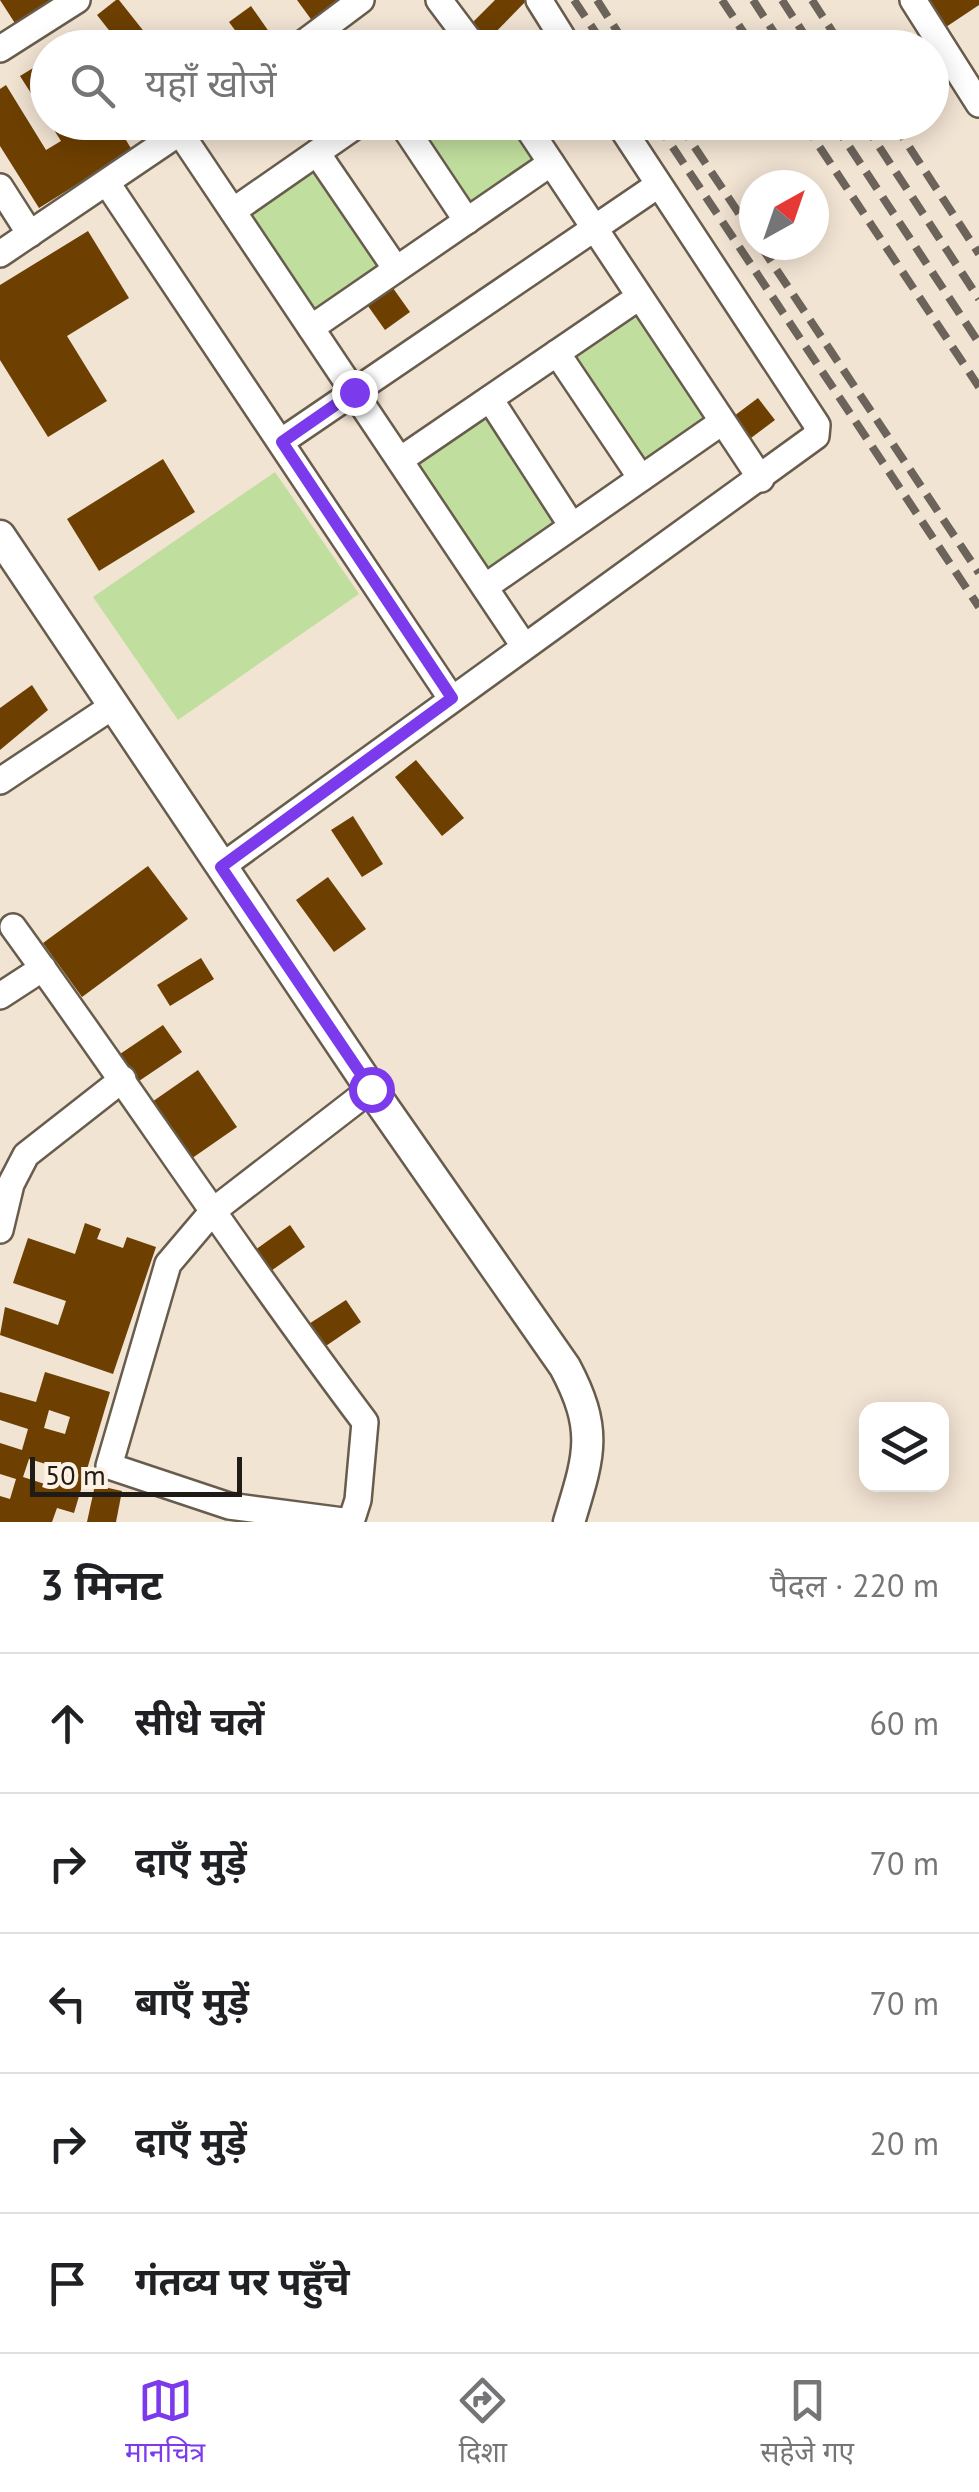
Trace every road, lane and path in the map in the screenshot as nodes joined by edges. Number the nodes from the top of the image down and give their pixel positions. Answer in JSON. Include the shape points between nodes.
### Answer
{"nodes":[{"id":1,"x":77,"y":0,"type":"edge"},
{"id":2,"x":361,"y":0,"type":"edge"},
{"id":3,"x":439,"y":0,"type":"edge"},
{"id":4,"x":539,"y":0,"type":"edge"},
{"id":5,"x":913,"y":0,"type":"edge"},
{"id":6,"x":321,"y":30,"type":"edge"},
{"id":7,"x":461,"y":30,"type":"edge"},
{"id":8,"x":558,"y":30,"type":"edge"},
{"id":9,"x":932,"y":30,"type":"edge"},
{"id":10,"x":0,"y":49,"type":"edge"},
{"id":11,"x":949,"y":57,"type":"edge"},
{"id":12,"x":979,"y":104,"type":"edge"},
{"id":13,"x":170,"y":140,"type":"edge"},
{"id":14,"x":195,"y":140,"type":"edge"},
{"id":15,"x":336,"y":140,"type":"edge"},
{"id":16,"x":413,"y":140,"type":"edge"},
{"id":17,"x":536,"y":140,"type":"edge"},
{"id":18,"x":629,"y":140,"type":"edge"},
{"id":19,"x":317,"y":154,"type":"junction"},
{"id":20,"x":551,"y":163,"type":"junction"},
{"id":21,"x":107,"y":183,"type":"junction"},
{"id":22,"x":658,"y":185,"type":"junction"},
{"id":23,"x":0,"y":187,"type":"edge"},
{"id":24,"x":233,"y":211,"type":"junction"},
{"id":25,"x":467,"y":221,"type":"junction"},
{"id":26,"x":592,"y":226,"type":"junction"},
{"id":27,"x":30,"y":234,"type":"junction"},
{"id":28,"x":0,"y":254,"type":"edge"},
{"id":29,"x":396,"y":270,"type":"junction"},
{"id":30,"x":639,"y":297,"type":"junction"},
{"id":31,"x":311,"y":328,"type":"junction"},
{"id":32,"x":557,"y":353,"type":"junction"},
{"id":33,"x":354,"y":392,"type":"junction"},
{"id":34,"x":490,"y":399,"type":"junction"},
{"id":35,"x":722,"y":422,"type":"junction"},
{"id":36,"x":282,"y":442,"type":"junction"},
{"id":37,"x":400,"y":460,"type":"junction"},
{"id":38,"x":641,"y":478,"type":"junction"},
{"id":39,"x":761,"y":479,"type":"junction"},
{"id":40,"x":572,"y":526,"type":"junction"},
{"id":41,"x":0,"y":536,"type":"edge"},
{"id":42,"x":485,"y":587,"type":"junction"},
{"id":43,"x":524,"y":646,"type":"junction"},
{"id":44,"x":452,"y":698,"type":"junction"},
{"id":45,"x":113,"y":706,"type":"junction"},
{"id":46,"x":0,"y":781,"type":"edge"},
{"id":47,"x":221,"y":867,"type":"junction"},
{"id":48,"x":13,"y":927,"type":"dead end"},
{"id":49,"x":42,"y":968,"type":"junction"},
{"id":50,"x":0,"y":996,"type":"edge"},
{"id":51,"x":122,"y":1079,"type":"junction"},
{"id":52,"x":371,"y":1089,"type":"junction"},
{"id":53,"x":213,"y":1211,"type":"junction"},
{"id":54,"x":0,"y":1230,"type":"edge"},
{"id":55,"x":569,"y":1522,"type":"edge"}],
"edges":[{"from":1,"to":10,"type":"street"},
{"from":2,"to":6,"type":"street"},
{"from":3,"to":7,"type":"street"},
{"from":4,"to":8,"type":"street"},
{"from":5,"to":9,"type":"street"},
{"from":11,"to":12,"type":"street"},
{"from":13,"to":21,"type":"street"},
{"from":14,"to":24,"type":"street"},
{"from":15,"to":19,"type":"street"},
{"from":16,"to":25,"type":"street"},
{"from":17,"to":20,"type":"street"},
{"from":18,"to":22,"type":"street"},
{"from":19,"to":24,"type":"street"},
{"from":19,"to":29,"type":"street"},
{"from":20,"to":25,"type":"street"},
{"from":20,"to":26,"type":"street"},
{"from":21,"to":27,"type":"street"},
{"from":21,"to":36,"type":"street"},
{"from":22,"to":26,"type":"street"},
{"from":22,"to":39,"type":"street","via":[[818,428]]},
{"from":23,"to":27,"type":"street"},
{"from":24,"to":31,"type":"street"},
{"from":25,"to":29,"type":"street"},
{"from":26,"to":30,"type":"street"},
{"from":26,"to":33,"type":"street"},
{"from":27,"to":28,"type":"street"},
{"from":29,"to":31,"type":"street"},
{"from":30,"to":32,"type":"street"},
{"from":30,"to":35,"type":"street"},
{"from":31,"to":33,"type":"street"},
{"from":32,"to":34,"type":"street"},
{"from":32,"to":38,"type":"street"},
{"from":33,"to":36,"type":"street"},
{"from":33,"to":37,"type":"street"},
{"from":34,"to":37,"type":"street"},
{"from":34,"to":40,"type":"street"},
{"from":35,"to":38,"type":"street"},
{"from":35,"to":39,"type":"street"},
{"from":36,"to":44,"type":"street"},
{"from":37,"to":42,"type":"street"},
{"from":38,"to":40,"type":"street"},
{"from":39,"to":43,"type":"street"},
{"from":40,"to":42,"type":"street"},
{"from":41,"to":45,"type":"street"},
{"from":42,"to":43,"type":"street"},
{"from":43,"to":44,"type":"street"},
{"from":44,"to":47,"type":"street"},
{"from":45,"to":46,"type":"street"},
{"from":45,"to":47,"type":"street"},
{"from":47,"to":52,"type":"street"},
{"from":48,"to":49,"type":"street"},
{"from":49,"to":50,"type":"street"},
{"from":49,"to":51,"type":"street"},
{"from":51,"to":53,"type":"street"},
{"from":51,"to":54,"type":"street","via":[[26,1156]]},
{"from":52,"to":53,"type":"street"},
{"from":52,"to":55,"type":"street","via":[[578,1390],[590,1455]]},
{"from":53,"to":53,"type":"street","via":[[168,1264],[109,1466],[229,1506],[351,1522],[365,1422]]}]}
